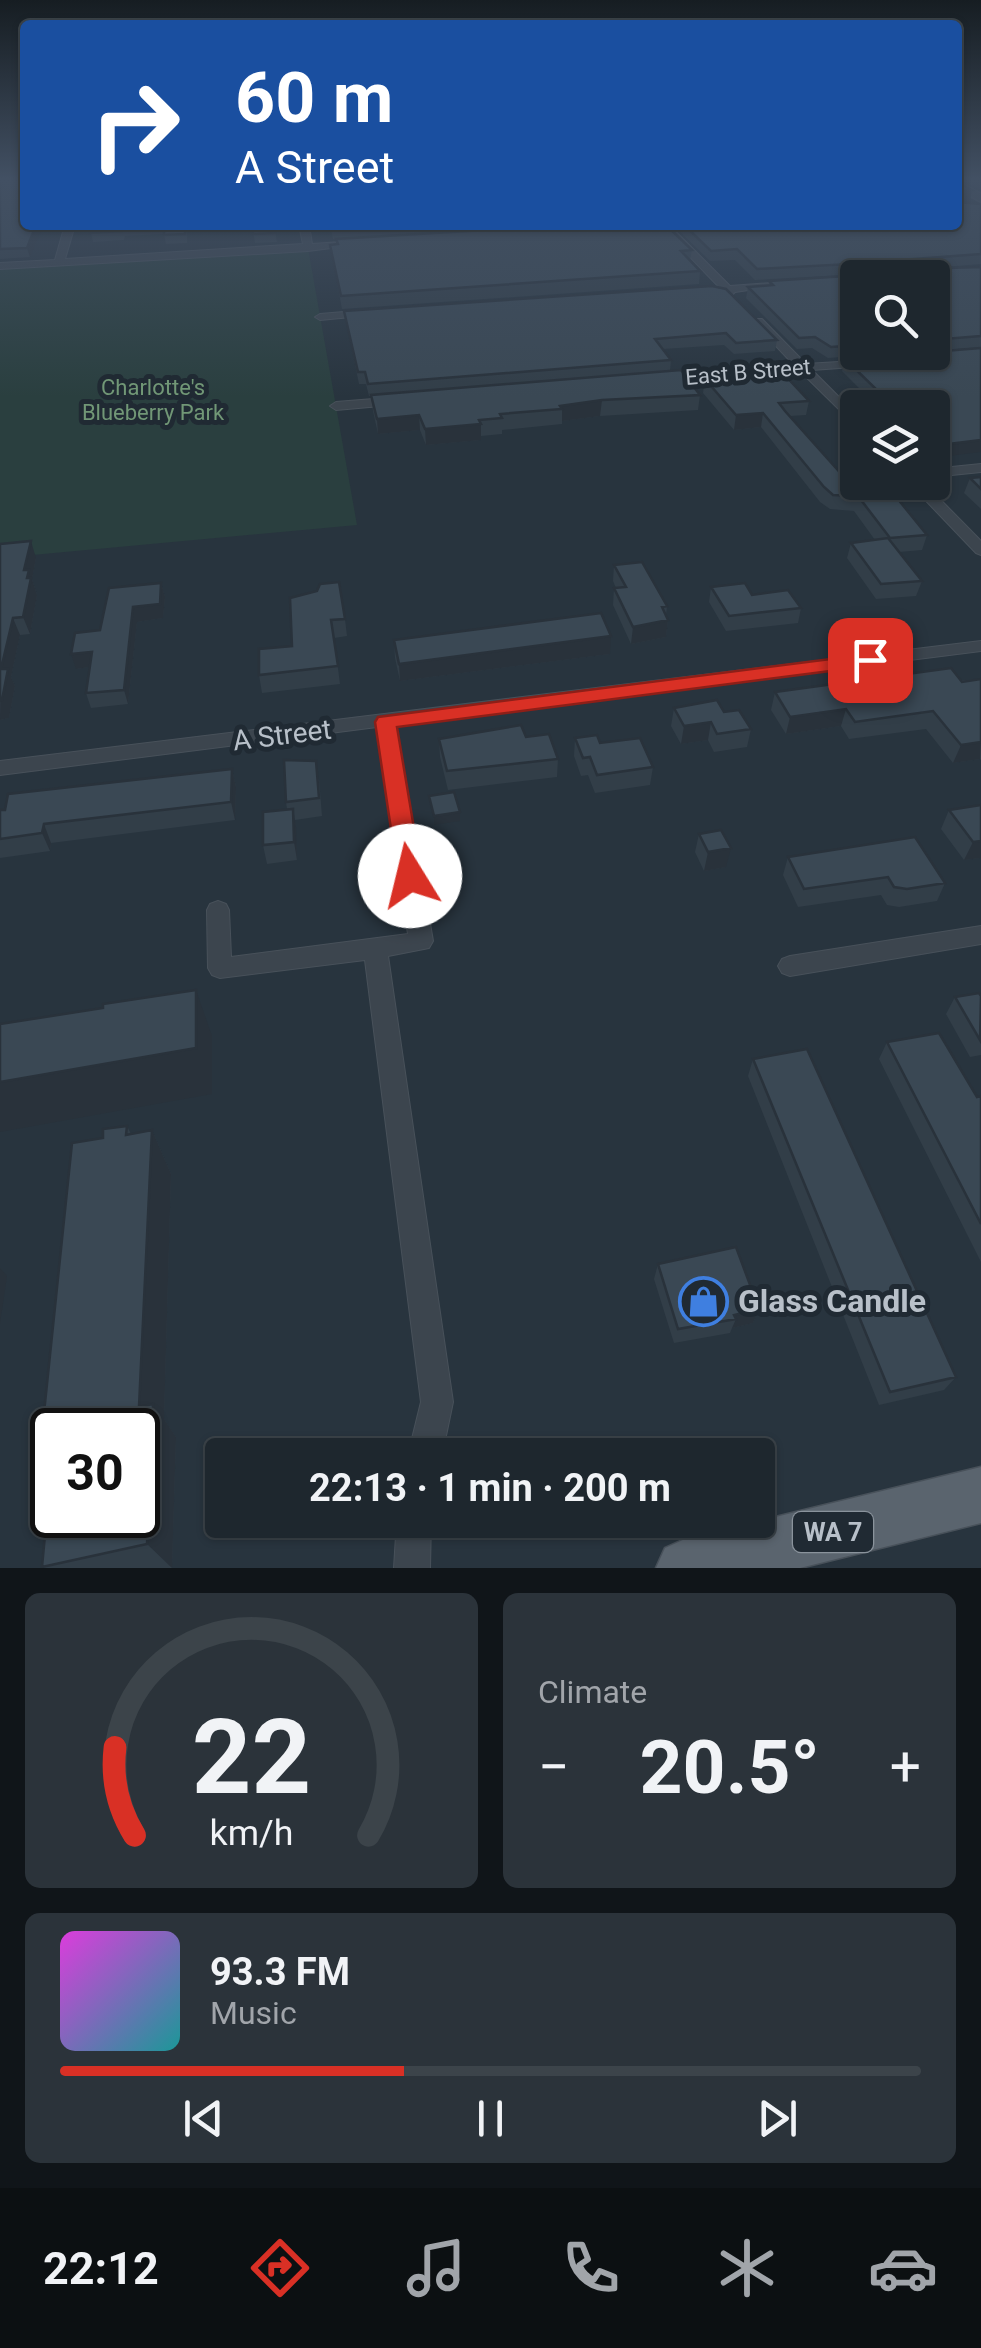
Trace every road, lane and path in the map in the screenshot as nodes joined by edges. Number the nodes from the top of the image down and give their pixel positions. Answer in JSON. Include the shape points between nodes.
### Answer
{"nodes":[{"id":1,"x":63,"y":250,"type":"edge"},
{"id":2,"x":269,"y":250,"type":"edge"},
{"id":3,"x":689,"y":250,"type":"edge"},
{"id":4,"x":59,"y":262,"type":"junction"},
{"id":5,"x":0,"y":266,"type":"edge"},
{"id":6,"x":783,"y":285,"type":"edge"},
{"id":7,"x":727,"y":289,"type":"junction"},
{"id":8,"x":688,"y":292,"type":"edge"},
{"id":9,"x":739,"y":301,"type":"edge"},
{"id":10,"x":378,"y":313,"type":"edge"},
{"id":11,"x":751,"y":314,"type":"edge"},
{"id":12,"x":320,"y":317,"type":"dead end"},
{"id":13,"x":840,"y":364,"type":"edge"},
{"id":14,"x":802,"y":367,"type":"junction"},
{"id":15,"x":646,"y":380,"type":"edge"},
{"id":16,"x":414,"y":400,"type":"edge"},
{"id":17,"x":336,"y":406,"type":"dead end"},
{"id":18,"x":840,"y":406,"type":"edge"},
{"id":19,"x":981,"y":468,"type":"edge"},
{"id":20,"x":950,"y":471,"type":"edge"},
{"id":21,"x":932,"y":500,"type":"edge"},
{"id":22,"x":981,"y":550,"type":"edge"},
{"id":23,"x":981,"y":646,"type":"edge"},
{"id":24,"x":386,"y":722,"type":"junction"},
{"id":25,"x":0,"y":768,"type":"edge"},
{"id":26,"x":218,"y":910,"type":"dead end"},
{"id":27,"x":981,"y":935,"type":"edge"},
{"id":28,"x":375,"y":949,"type":"junction"},
{"id":29,"x":790,"y":966,"type":"dead end"},
{"id":30,"x":428,"y":1438,"type":"edge"},
{"id":31,"x":981,"y":1496,"type":"edge"},
{"id":32,"x":413,"y":1538,"type":"edge"},
{"id":33,"x":412,"y":1568,"type":"edge"},
{"id":34,"x":684,"y":1568,"type":"edge"}],
"edges":[{"from":1,"to":4,"type":"street"},
{"from":2,"to":4,"type":"street"},
{"from":3,"to":7,"type":"street"},
{"from":4,"to":5,"type":"street"},
{"from":6,"to":7,"type":"street"},
{"from":7,"to":8,"type":"street"},
{"from":7,"to":9,"type":"street"},
{"from":10,"to":12,"type":"street"},
{"from":11,"to":14,"type":"street"},
{"from":13,"to":14,"type":"street","name":"East B Street"},
{"from":14,"to":15,"type":"street","name":"East B Street"},
{"from":14,"to":18,"type":"street"},
{"from":16,"to":17,"type":"street"},
{"from":19,"to":20,"type":"street"},
{"from":21,"to":22,"type":"street"},
{"from":23,"to":24,"type":"street","name":"A Street"},
{"from":24,"to":25,"type":"street","name":"A Street"},
{"from":24,"to":28,"type":"street","via":[[421,941]]},
{"from":26,"to":28,"type":"street","via":[[220,968]]},
{"from":27,"to":29,"type":"street"},
{"from":28,"to":30,"type":"street","via":[[437,1402]]},
{"from":31,"to":34,"type":"main road","number":"WA 7"},
{"from":32,"to":33,"type":"street"}]}
